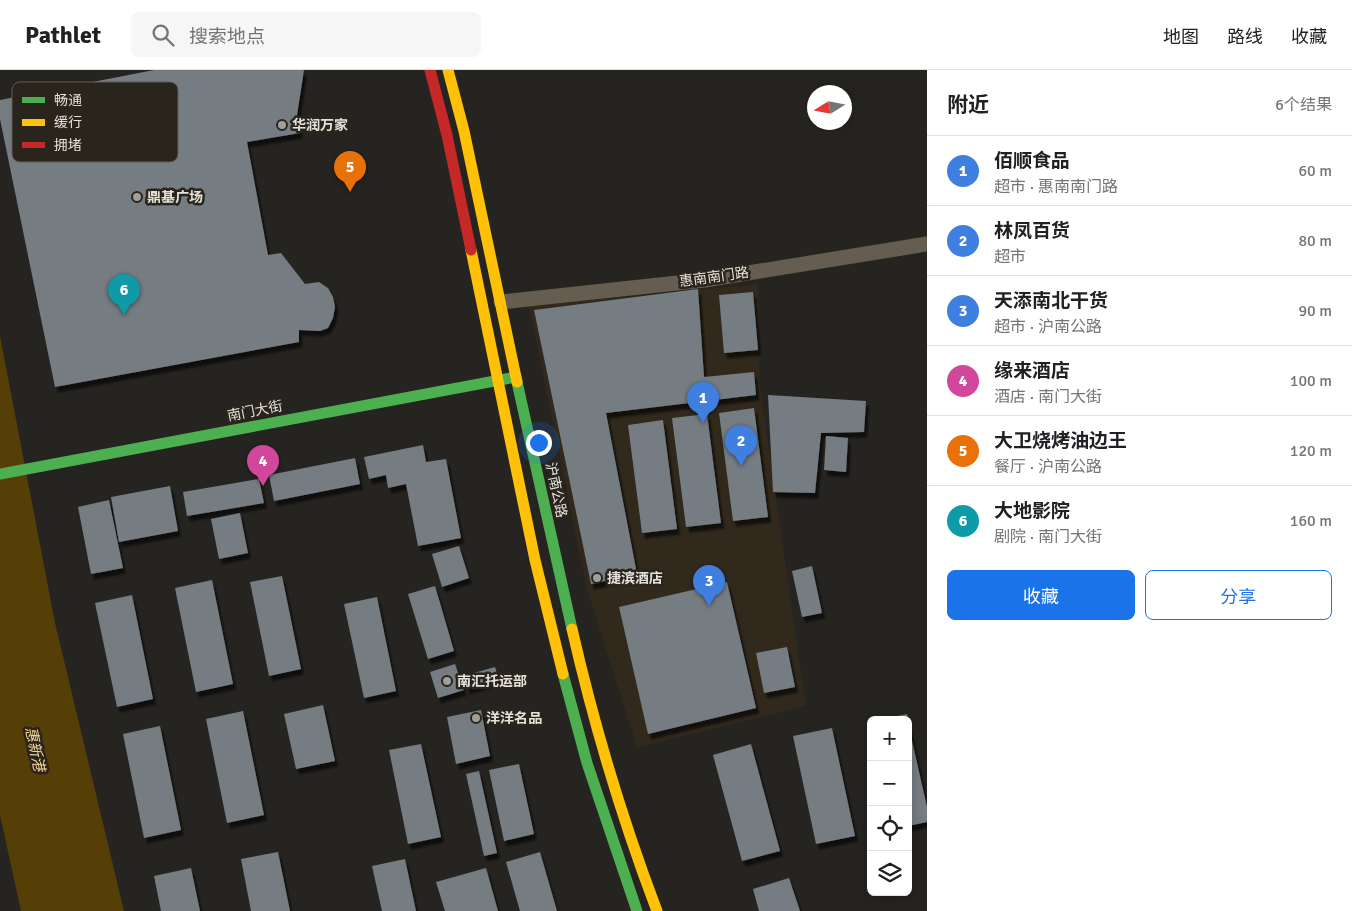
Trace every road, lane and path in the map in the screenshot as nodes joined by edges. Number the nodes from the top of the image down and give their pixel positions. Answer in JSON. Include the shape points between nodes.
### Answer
{"nodes":[{"id":1,"x":430,"y":70,"type":"edge"},
{"id":2,"x":448,"y":70,"type":"edge"},
{"id":3,"x":927,"y":244,"type":"edge"},
{"id":4,"x":501,"y":302,"type":"junction"},
{"id":5,"x":516,"y":377,"type":"junction"},
{"id":6,"x":499,"y":380,"type":"junction"},
{"id":7,"x":0,"y":474,"type":"edge"},
{"id":8,"x":638,"y":911,"type":"edge"},
{"id":9,"x":657,"y":911,"type":"edge"}],
"edges":[{"from":1,"to":6,"type":"main road"},
{"from":2,"to":4,"type":"main road","name":"沪南公路"},
{"from":3,"to":4,"type":"street","name":"惠南南门路","via":[[705,280]]},
{"from":4,"to":5,"type":"main road","name":"沪南公路"},
{"from":5,"to":6,"type":"main road","name":"南门大街"},
{"from":5,"to":9,"type":"main road","name":"沪南公路","via":[[586,694],[623,816]]},
{"from":6,"to":7,"type":"main road","name":"南门大街"},
{"from":6,"to":8,"type":"main road","via":[[535,560],[568,698]]}]}
